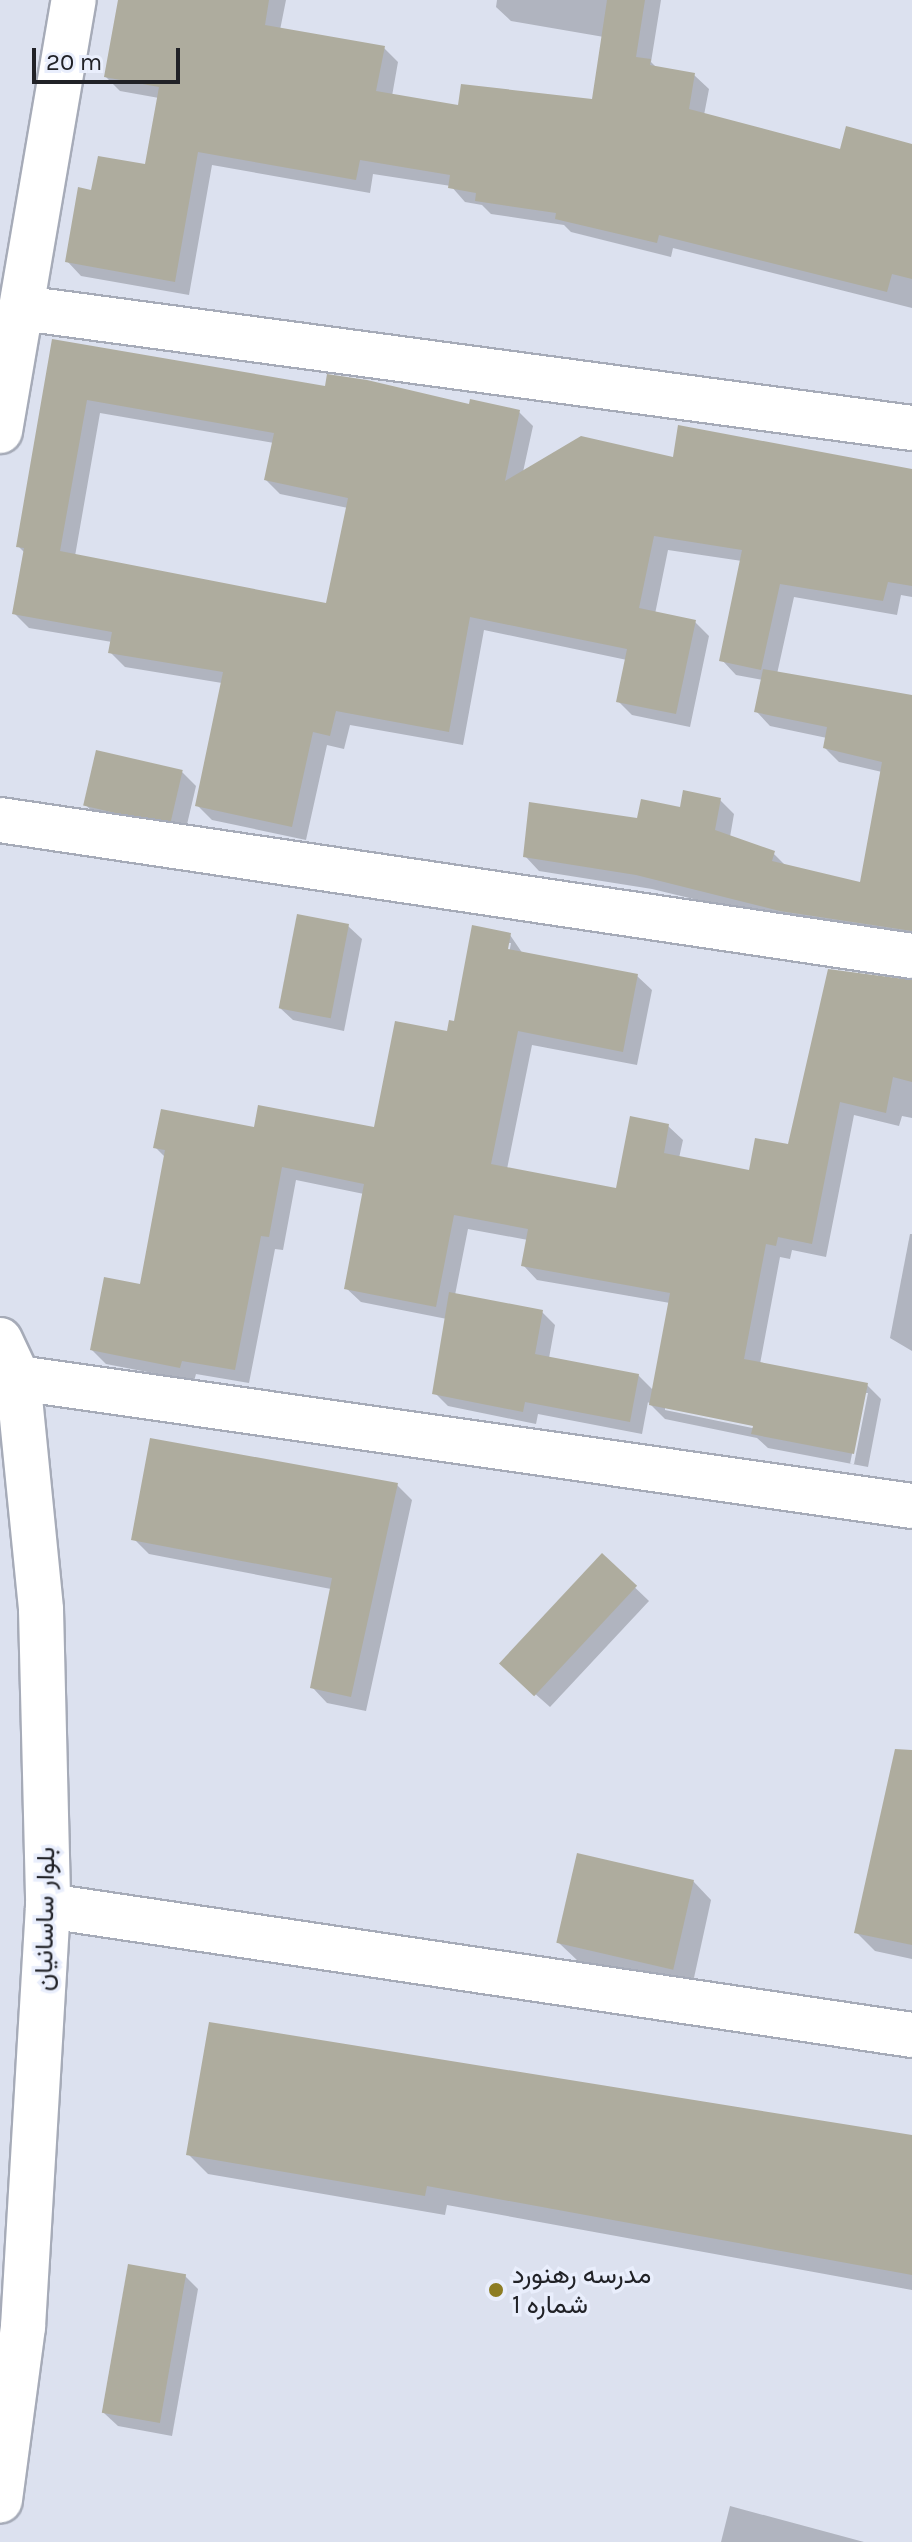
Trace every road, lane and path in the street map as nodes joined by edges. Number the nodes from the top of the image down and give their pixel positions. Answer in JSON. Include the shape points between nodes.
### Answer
{"nodes":[{"id":1,"x":74,"y":0,"type":"edge"},
{"id":2,"x":22,"y":308,"type":"junction"},
{"id":3,"x":912,"y":428,"type":"edge"},
{"id":4,"x":0,"y":431,"type":"edge"},
{"id":5,"x":0,"y":820,"type":"edge"},
{"id":6,"x":912,"y":956,"type":"edge"},
{"id":7,"x":9,"y":1359,"type":"edge"},
{"id":8,"x":912,"y":1506,"type":"edge"},
{"id":9,"x":48,"y":1906,"type":"junction"},
{"id":10,"x":912,"y":2035,"type":"edge"},
{"id":11,"x":0,"y":2500,"type":"edge"}],
"edges":[{"from":1,"to":2,"type":"main road"},
{"from":2,"to":3,"type":"main road"},
{"from":2,"to":4,"type":"main road"},
{"from":5,"to":6,"type":"main road"},
{"from":7,"to":8,"type":"main road"},
{"from":7,"to":9,"type":"main road","name":"بلوار ساسانیان","via":[[41,1610]]},
{"from":9,"to":10,"type":"main road"},
{"from":9,"to":11,"type":"main road","name":"بلوار ساسانیان","via":[[23,2327]]}]}
